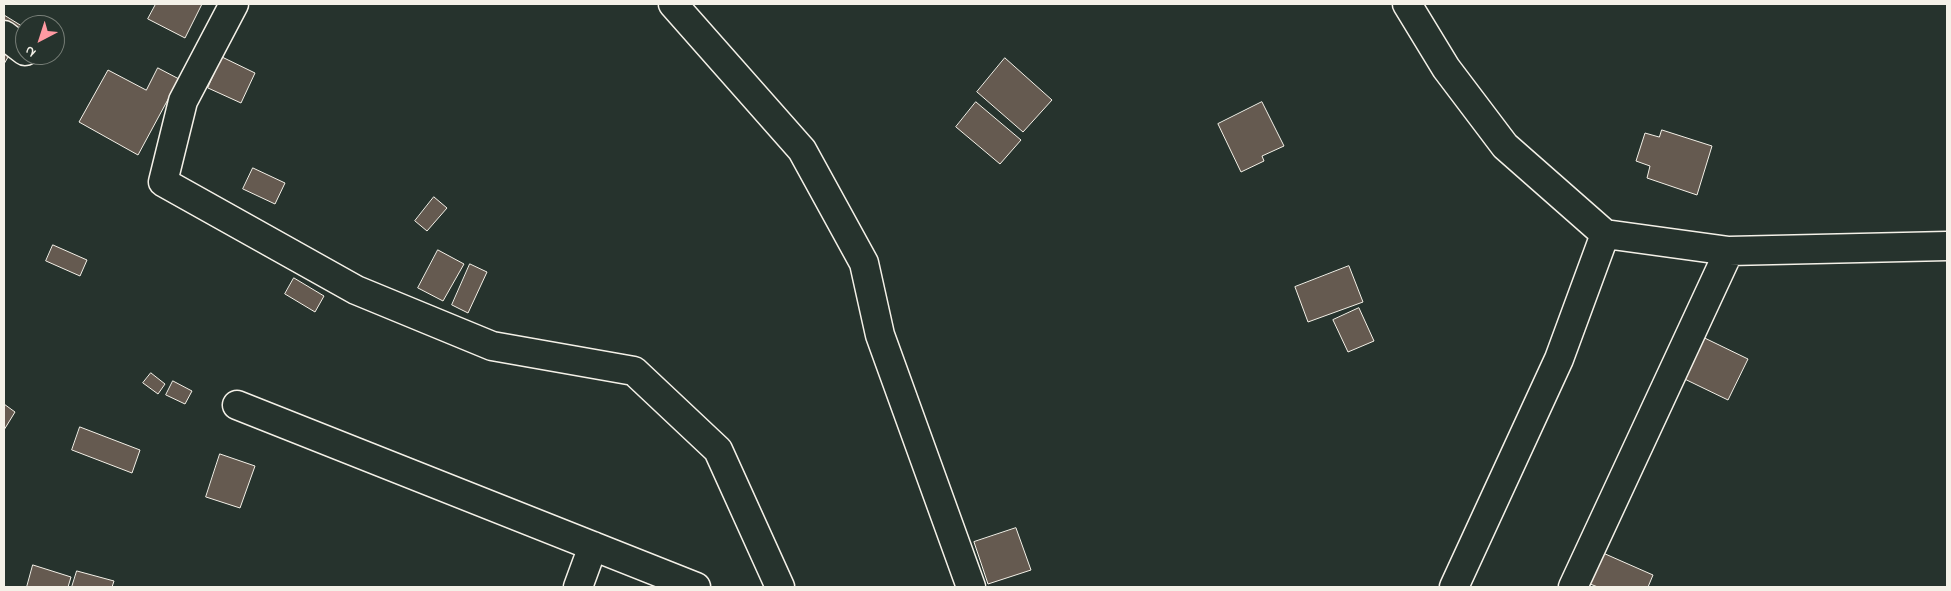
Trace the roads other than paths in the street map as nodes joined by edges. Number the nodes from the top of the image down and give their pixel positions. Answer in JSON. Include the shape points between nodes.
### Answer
{"nodes":[{"id":1,"x":234,"y":4,"type":"edge"},
{"id":2,"x":673,"y":4,"type":"edge"},
{"id":3,"x":1407,"y":4,"type":"edge"},
{"id":4,"x":4,"y":36,"type":"edge"},
{"id":5,"x":15,"y":44,"type":"edge"},
{"id":6,"x":1605,"y":234,"type":"junction"},
{"id":7,"x":1947,"y":246,"type":"edge"},
{"id":8,"x":1729,"y":251,"type":"junction"},
{"id":9,"x":238,"y":405,"type":"dead end"},
{"id":10,"x":593,"y":546,"type":"junction"},
{"id":11,"x":578,"y":587,"type":"edge"},
{"id":12,"x":696,"y":587,"type":"edge"},
{"id":13,"x":780,"y":587,"type":"edge"},
{"id":14,"x":971,"y":587,"type":"edge"},
{"id":15,"x":1454,"y":587,"type":"edge"},
{"id":16,"x":1573,"y":587,"type":"edge"}],
"edges":[{"from":1,"to":13,"type":"street","via":[[183,101],[163,182],[356,290],[492,346],[634,371],[718,450]]},
{"from":2,"to":14,"type":"street","via":[[802,150],[864,263],[880,335]]},
{"from":3,"to":6,"type":"street","via":[[1446,68],[1505,146]]},
{"from":4,"to":5,"type":"street"},
{"from":6,"to":8,"type":"street"},
{"from":6,"to":15,"type":"street","via":[[1559,358]]},
{"from":7,"to":8,"type":"street"},
{"from":8,"to":16,"type":"street"},
{"from":9,"to":10,"type":"street"},
{"from":10,"to":11,"type":"street"},
{"from":10,"to":12,"type":"street"}]}
